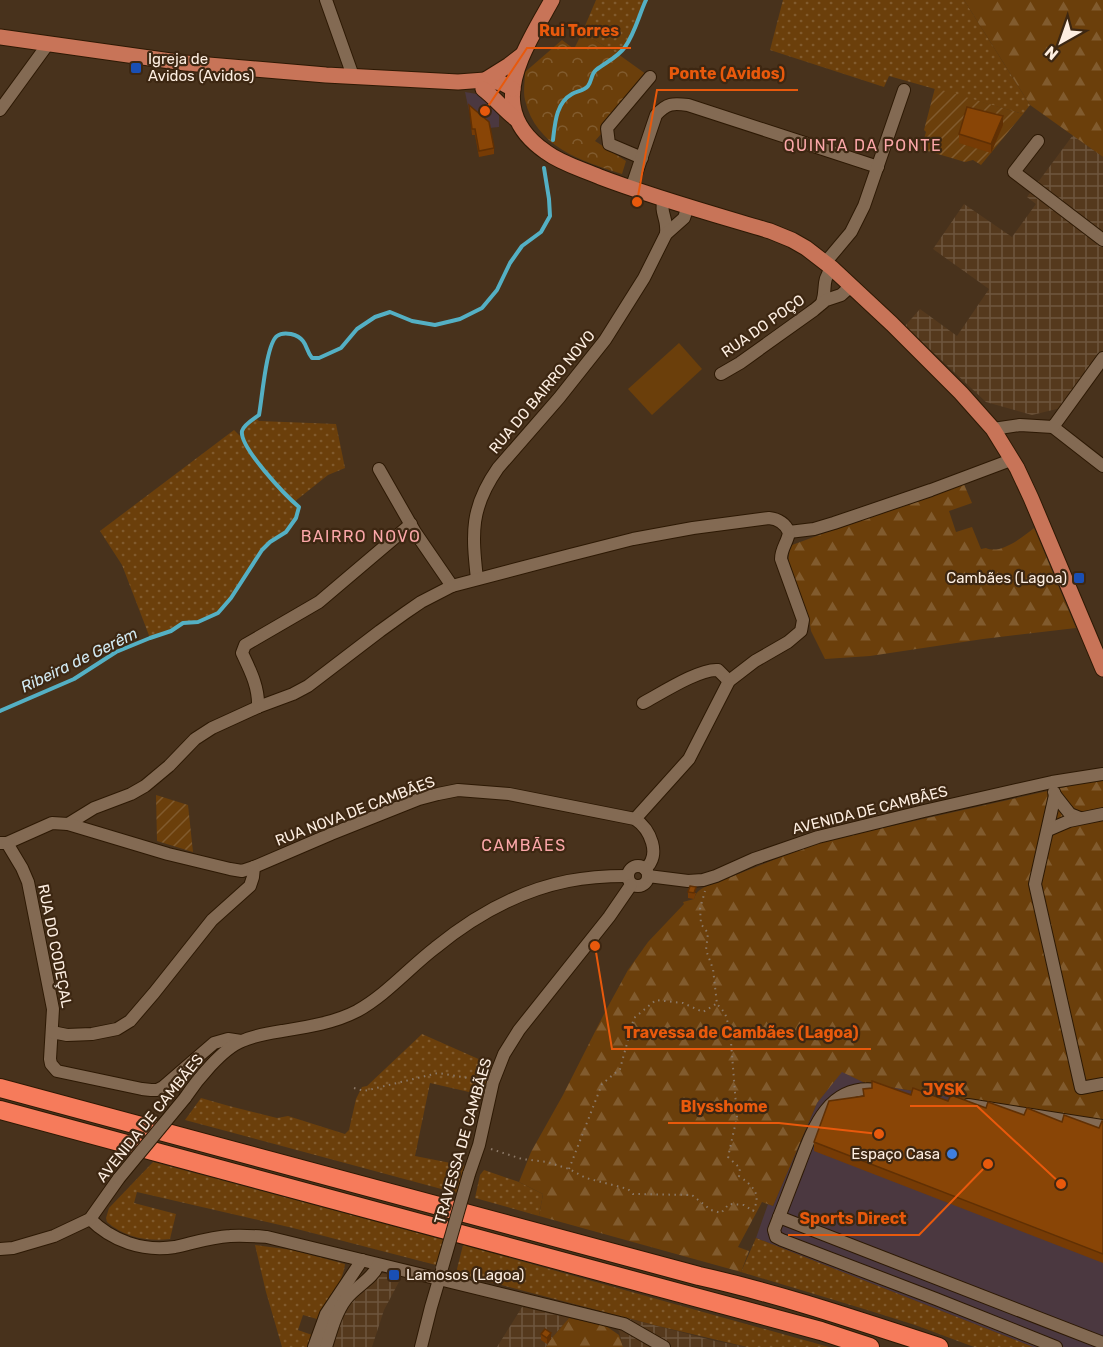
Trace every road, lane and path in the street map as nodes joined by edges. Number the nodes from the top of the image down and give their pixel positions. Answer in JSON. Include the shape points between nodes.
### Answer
{"nodes":[{"id":1,"x":326,"y":0,"type":"edge"},
{"id":2,"x":552,"y":0,"type":"edge"},
{"id":3,"x":0,"y":37,"type":"edge"},
{"id":4,"x":48,"y":44,"type":"junction"},
{"id":5,"x":524,"y":52,"type":"junction"},
{"id":6,"x":352,"y":76,"type":"junction"},
{"id":7,"x":650,"y":77,"type":"dead end"},
{"id":8,"x":484,"y":84,"type":"junction"},
{"id":9,"x":513,"y":89,"type":"junction"},
{"id":10,"x":904,"y":90,"type":"dead end"},
{"id":11,"x":0,"y":110,"type":"edge"},
{"id":12,"x":516,"y":119,"type":"junction"},
{"id":13,"x":1038,"y":141,"type":"dead end"},
{"id":14,"x":642,"y":158,"type":"junction"},
{"id":15,"x":878,"y":167,"type":"junction"},
{"id":16,"x":631,"y":189,"type":"junction"},
{"id":17,"x":664,"y":198,"type":"junction"},
{"id":18,"x":688,"y":206,"type":"junction"},
{"id":19,"x":666,"y":234,"type":"junction"},
{"id":20,"x":1103,"y":240,"type":"edge"},
{"id":21,"x":829,"y":266,"type":"junction"},
{"id":22,"x":851,"y":286,"type":"junction"},
{"id":23,"x":822,"y":303,"type":"junction"},
{"id":24,"x":1103,"y":358,"type":"edge"},
{"id":25,"x":721,"y":374,"type":"dead end"},
{"id":26,"x":1053,"y":427,"type":"junction"},
{"id":27,"x":993,"y":429,"type":"junction"},
{"id":28,"x":1011,"y":460,"type":"junction"},
{"id":29,"x":1103,"y":466,"type":"edge"},
{"id":30,"x":379,"y":469,"type":"dead end"},
{"id":31,"x":411,"y":524,"type":"junction"},
{"id":32,"x":789,"y":532,"type":"junction"},
{"id":33,"x":477,"y":579,"type":"junction"},
{"id":34,"x":452,"y":586,"type":"junction"},
{"id":35,"x":1103,"y":669,"type":"edge"},
{"id":36,"x":729,"y":681,"type":"junction"},
{"id":37,"x":643,"y":703,"type":"dead end"},
{"id":38,"x":258,"y":707,"type":"junction"},
{"id":39,"x":1103,"y":774,"type":"edge"},
{"id":40,"x":1052,"y":782,"type":"junction"},
{"id":41,"x":1055,"y":795,"type":"junction"},
{"id":42,"x":1103,"y":814,"type":"edge"},
{"id":43,"x":1080,"y":818,"type":"junction"},
{"id":44,"x":634,"y":819,"type":"junction"},
{"id":45,"x":68,"y":824,"type":"junction"},
{"id":46,"x":1048,"y":830,"type":"junction"},
{"id":47,"x":3,"y":843,"type":"edge"},
{"id":48,"x":254,"y":867,"type":"junction"},
{"id":49,"x":646,"y":873,"type":"junction"},
{"id":50,"x":629,"y":880,"type":"junction"},
{"id":51,"x":703,"y":880,"type":"junction"},
{"id":52,"x":717,"y":1004,"type":"junction"},
{"id":53,"x":52,"y":1032,"type":"junction"},
{"id":54,"x":241,"y":1041,"type":"junction"},
{"id":55,"x":493,"y":1082,"type":"junction"},
{"id":56,"x":1103,"y":1084,"type":"edge"},
{"id":57,"x":0,"y":1088,"type":"edge"},
{"id":58,"x":354,"y":1088,"type":"dead end"},
{"id":59,"x":894,"y":1093,"type":"edge"},
{"id":60,"x":957,"y":1103,"type":"edge"},
{"id":61,"x":0,"y":1110,"type":"edge"},
{"id":62,"x":1103,"y":1126,"type":"edge"},
{"id":63,"x":479,"y":1145,"type":"junction"},
{"id":64,"x":569,"y":1169,"type":"junction"},
{"id":65,"x":779,"y":1216,"type":"junction"},
{"id":66,"x":90,"y":1219,"type":"junction"},
{"id":67,"x":0,"y":1250,"type":"edge"},
{"id":68,"x":362,"y":1260,"type":"junction"},
{"id":69,"x":378,"y":1264,"type":"junction"},
{"id":70,"x":440,"y":1274,"type":"junction"},
{"id":71,"x":324,"y":1340,"type":"edge"},
{"id":72,"x":1103,"y":1343,"type":"edge"},
{"id":73,"x":314,"y":1347,"type":"edge"},
{"id":74,"x":421,"y":1347,"type":"edge"},
{"id":75,"x":664,"y":1347,"type":"edge"},
{"id":76,"x":870,"y":1347,"type":"edge"},
{"id":77,"x":939,"y":1347,"type":"edge"},
{"id":78,"x":1056,"y":1347,"type":"edge"}],
"edges":[{"from":1,"to":6,"type":"street"},
{"from":2,"to":5,"type":"main road"},
{"from":3,"to":4,"type":"main road"},
{"from":4,"to":6,"type":"main road","via":[[185,63]]},
{"from":4,"to":11,"type":"street"},
{"from":5,"to":8,"type":"main road"},
{"from":5,"to":9,"type":"main road"},
{"from":6,"to":8,"type":"main road"},
{"from":7,"to":14,"type":"street","via":[[607,128],[609,144]]},
{"from":8,"to":9,"type":"main road","via":[[502,83]]},
{"from":8,"to":12,"type":"main road"},
{"from":9,"to":12,"type":"main road"},
{"from":10,"to":15,"type":"street"},
{"from":12,"to":16,"type":"main road","via":[[532,141],[561,161]]},
{"from":13,"to":20,"type":"street","via":[[1014,172]]},
{"from":14,"to":15,"type":"street","via":[[656,115],[665,106],[676,103]]},
{"from":14,"to":16,"type":"street"},
{"from":15,"to":21,"type":"street","via":[[864,206]]},
{"from":16,"to":17,"type":"main road"},
{"from":17,"to":18,"type":"main road"},
{"from":17,"to":19,"type":"street","via":[[661,210],[667,224]]},
{"from":18,"to":19,"type":"street","name":"RUA DO BAIRRO NOVO","via":[[684,218]]},
{"from":18,"to":21,"type":"main road","via":[[792,240]]},
{"from":19,"to":33,"type":"street","name":"RUA DO BAIRRO NOVO","via":[[605,340],[490,479],[475,521]]},
{"from":21,"to":22,"type":"main road"},
{"from":21,"to":23,"type":"street","name":"RUA DO POÇO"},
{"from":22,"to":23,"type":"street","name":"RUA DO POÇO"},
{"from":22,"to":27,"type":"main road"},
{"from":23,"to":25,"type":"street","name":"RUA DO POÇO"},
{"from":24,"to":26,"type":"street"},
{"from":26,"to":27,"type":"street","via":[[1020,425]]},
{"from":26,"to":29,"type":"street"},
{"from":27,"to":28,"type":"main road"},
{"from":28,"to":32,"type":"street","via":[[834,523]]},
{"from":28,"to":35,"type":"main road"},
{"from":30,"to":31,"type":"street"},
{"from":31,"to":34,"type":"street"},
{"from":31,"to":38,"type":"street","via":[[319,602],[244,645],[242,652],[256,687]]},
{"from":32,"to":33,"type":"street","via":[[780,521],[769,518],[693,528],[633,539]]},
{"from":32,"to":36,"type":"street","via":[[781,559],[803,620],[801,631]]},
{"from":33,"to":34,"type":"street"},
{"from":34,"to":38,"type":"street","via":[[405,613],[301,691]]},
{"from":36,"to":37,"type":"street","via":[[718,670],[711,670]]},
{"from":36,"to":44,"type":"street","via":[[689,759]]},
{"from":38,"to":45,"type":"street","via":[[195,739],[145,786]]},
{"from":39,"to":40,"type":"street","name":"AVENIDA DE CAMBÃES"},
{"from":40,"to":41,"type":"street"},
{"from":40,"to":51,"type":"street","name":"AVENIDA DE CAMBÃES","via":[[818,837]]},
{"from":41,"to":43,"type":"street","via":[[1070,814]]},
{"from":41,"to":46,"type":"street"},
{"from":42,"to":43,"type":"street"},
{"from":43,"to":46,"type":"street"},
{"from":44,"to":48,"type":"street","name":"RUA NOVA DE CAMBÃES","via":[[509,794],[458,790],[419,800]]},
{"from":44,"to":49,"type":"street","via":[[645,826],[652,845],[652,861]]},
{"from":45,"to":47,"type":"street","via":[[52,823]]},
{"from":45,"to":48,"type":"street","name":"RUA NOVA DE CAMBÃES","via":[[230,869]]},
{"from":46,"to":56,"type":"street","via":[[1035,884],[1081,1088]]},
{"from":47,"to":53,"type":"street","name":"RUA DO CODEÇAL","via":[[28,882],[53,1009]]},
{"from":48,"to":53,"type":"street","via":[[250,886],[212,920],[130,1021],[117,1029],[92,1034]]},
{"from":49,"to":50,"type":"street","name":"AVENIDA DE CAMBÃES","via":[[646,883],[640,886]]},
{"from":49,"to":51,"type":"street","name":"AVENIDA DE CAMBÃES"},
{"from":50,"to":54,"type":"street","name":"AVENIDA DE CAMBÃES","via":[[600,876],[525,893],[459,930],[358,1010],[330,1021]]},
{"from":50,"to":55,"type":"street","name":"TRAVESSA DE CAMBÃES","via":[[609,917],[515,1035]]},
{"from":51,"to":52,"type":"path","via":[[701,924],[708,933],[706,950],[713,969]]},
{"from":52,"to":64,"type":"path","via":[[703,1012],[683,1003],[656,1000],[634,1018],[620,1069],[602,1084]]},
{"from":52,"to":64,"type":"path","via":[[725,1013],[730,1030],[737,1117],[728,1157],[740,1168],[739,1176],[757,1196],[753,1211],[744,1205],[729,1204],[721,1213],[692,1195],[633,1194]]},
{"from":53,"to":54,"type":"street","name":"RUA DO CODEÇAL","via":[[50,1059],[57,1071],[151,1090],[163,1087],[214,1043]]},
{"from":54,"to":66,"type":"street","name":"AVENIDA DE CAMBÃES","bridge":true,"via":[[197,1080]]},
{"from":55,"to":58,"type":"path","via":[[438,1073],[364,1091]]},
{"from":55,"to":63,"type":"street","name":"TRAVESSA DE CAMBÃES"},
{"from":57,"to":77,"type":"highway","via":[[728,1282]]},
{"from":59,"to":65,"type":"street","via":[[854,1091],[831,1103],[820,1115]]},
{"from":60,"to":62,"type":"street"},
{"from":61,"to":76,"type":"highway","via":[[798,1324]]},
{"from":63,"to":64,"type":"path"},
{"from":63,"to":70,"type":"street","name":"TRAVESSA DE CAMBÃES","bridge":true},
{"from":65,"to":72,"type":"street"},
{"from":65,"to":78,"type":"street","via":[[774,1234],[782,1240]]},
{"from":66,"to":67,"type":"street","via":[[54,1236]]},
{"from":66,"to":68,"type":"street","via":[[115,1238],[137,1246],[172,1247],[245,1235]]},
{"from":68,"to":69,"type":"street"},
{"from":68,"to":71,"type":"street","via":[[326,1314]]},
{"from":69,"to":70,"type":"street"},
{"from":69,"to":71,"type":"street","via":[[376,1272],[344,1301]]},
{"from":70,"to":74,"type":"street","name":"TRAVESSA DE CAMBÃES"},
{"from":70,"to":75,"type":"street","via":[[542,1305],[624,1324]]},
{"from":71,"to":73,"type":"street"}]}
